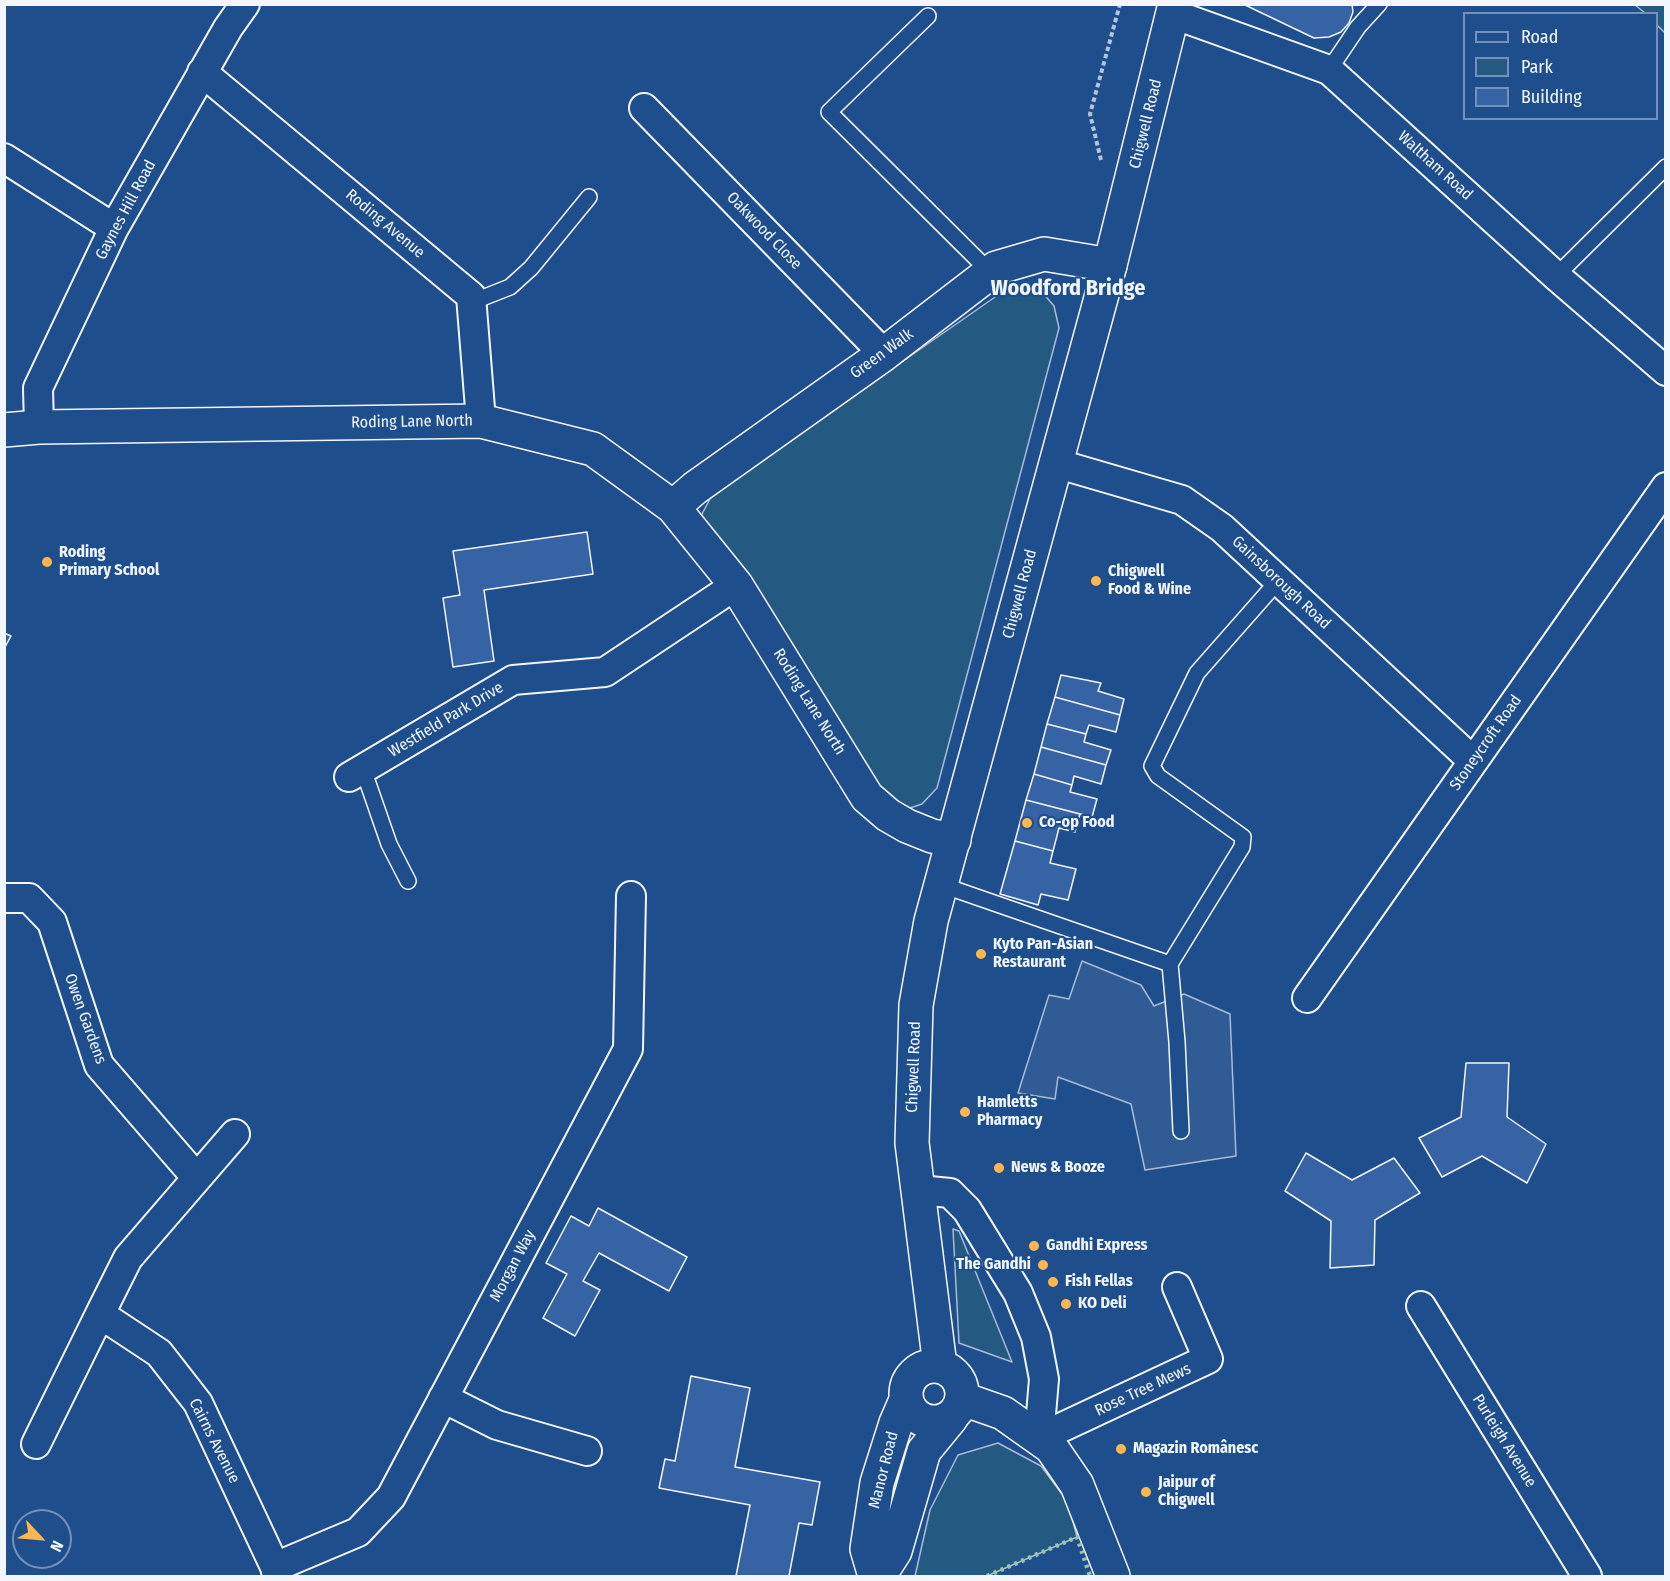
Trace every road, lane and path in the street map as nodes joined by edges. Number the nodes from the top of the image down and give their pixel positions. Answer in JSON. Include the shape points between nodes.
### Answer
{"nodes":[{"id":1,"x":245,"y":4,"type":"edge"},
{"id":2,"x":1120,"y":4,"type":"edge"},
{"id":3,"x":1379,"y":4,"type":"edge"},
{"id":4,"x":1174,"y":9,"type":"edge"},
{"id":5,"x":927,"y":16,"type":"dead end"},
{"id":6,"x":1329,"y":70,"type":"junction"},
{"id":7,"x":202,"y":72,"type":"junction"},
{"id":8,"x":644,"y":108,"type":"dead end"},
{"id":9,"x":4,"y":158,"type":"edge"},
{"id":10,"x":1102,"y":163,"type":"dead end"},
{"id":11,"x":1665,"y":167,"type":"edge"},
{"id":12,"x":589,"y":197,"type":"dead end"},
{"id":13,"x":114,"y":228,"type":"junction"},
{"id":14,"x":1110,"y":265,"type":"junction"},
{"id":15,"x":990,"y":272,"type":"junction"},
{"id":16,"x":1557,"y":276,"type":"junction"},
{"id":17,"x":472,"y":302,"type":"junction"},
{"id":18,"x":884,"y":354,"type":"junction"},
{"id":19,"x":1665,"y":371,"type":"edge"},
{"id":20,"x":481,"y":421,"type":"junction"},
{"id":21,"x":39,"y":427,"type":"junction"},
{"id":22,"x":4,"y":430,"type":"edge"},
{"id":23,"x":1055,"y":463,"type":"junction"},
{"id":24,"x":1665,"y":487,"type":"edge"},
{"id":25,"x":673,"y":507,"type":"junction"},
{"id":26,"x":1278,"y":581,"type":"junction"},
{"id":27,"x":736,"y":585,"type":"junction"},
{"id":28,"x":1473,"y":761,"type":"junction"},
{"id":29,"x":356,"y":773,"type":"joint"},
{"id":30,"x":954,"y":840,"type":"junction"},
{"id":31,"x":408,"y":881,"type":"dead end"},
{"id":32,"x":942,"y":885,"type":"junction"},
{"id":33,"x":631,"y":896,"type":"dead end"},
{"id":34,"x":4,"y":898,"type":"edge"},
{"id":35,"x":1170,"y":964,"type":"junction"},
{"id":36,"x":1307,"y":998,"type":"dead end"},
{"id":37,"x":1181,"y":1131,"type":"dead end"},
{"id":38,"x":235,"y":1134,"type":"dead end"},
{"id":39,"x":196,"y":1177,"type":"junction"},
{"id":40,"x":920,"y":1190,"type":"junction"},
{"id":41,"x":1177,"y":1287,"type":"dead end"},
{"id":42,"x":1421,"y":1306,"type":"dead end"},
{"id":43,"x":100,"y":1314,"type":"junction"},
{"id":44,"x":940,"y":1366,"type":"junction"},
{"id":45,"x":443,"y":1398,"type":"junction"},
{"id":46,"x":906,"y":1400,"type":"junction"},
{"id":47,"x":957,"y":1408,"type":"junction"},
{"id":48,"x":1040,"y":1438,"type":"junction"},
{"id":49,"x":36,"y":1444,"type":"dead end"},
{"id":50,"x":587,"y":1451,"type":"dead end"},
{"id":51,"x":276,"y":1572,"type":"edge"},
{"id":52,"x":875,"y":1576,"type":"edge"},
{"id":53,"x":879,"y":1576,"type":"edge"},
{"id":54,"x":1113,"y":1576,"type":"edge"},
{"id":55,"x":1587,"y":1576,"type":"edge"}],
"edges":[{"from":1,"to":7,"type":"street","name":"Gaynes Hill Road"},
{"from":2,"to":10,"type":"path","via":[[1090,114]]},
{"from":3,"to":6,"type":"lane"},
{"from":4,"to":6,"type":"street","name":"Waltham Road"},
{"from":4,"to":14,"type":"main road","name":"Chigwell Road"},
{"from":5,"to":15,"type":"lane","via":[[829,112]]},
{"from":6,"to":16,"type":"street","name":"Waltham Road"},
{"from":7,"to":13,"type":"street","name":"Gaynes Hill Road"},
{"from":7,"to":17,"type":"street","name":"Roding Avenue","via":[[471,296]]},
{"from":8,"to":18,"type":"street","name":"Oakwood Close"},
{"from":9,"to":13,"type":"street"},
{"from":11,"to":16,"type":"lane"},
{"from":12,"to":17,"type":"lane","via":[[531,268],[510,287]]},
{"from":13,"to":21,"type":"street","name":"Gaynes Hill Road","via":[[38,388]]},
{"from":14,"to":15,"type":"main road","name":"Green Walk","via":[[1044,254]]},
{"from":14,"to":23,"type":"main road","name":"Chigwell Road"},
{"from":15,"to":18,"type":"main road","name":"Green Walk"},
{"from":16,"to":19,"type":"street","name":"Waltham Road"},
{"from":17,"to":20,"type":"street"},
{"from":18,"to":25,"type":"main road","name":"Green Walk"},
{"from":20,"to":21,"type":"main road","name":"Roding Lane North"},
{"from":20,"to":25,"type":"main road","name":"Roding Lane North","via":[[593,449]]},
{"from":21,"to":22,"type":"main road","name":"Roding Lane North"},
{"from":23,"to":26,"type":"street","name":"Gainsborough Road","via":[[1182,500],[1222,528]]},
{"from":23,"to":30,"type":"main road","name":"Chigwell Road"},
{"from":24,"to":28,"type":"street","name":"Stoneycroft Road"},
{"from":25,"to":27,"type":"main road","name":"Roding Lane North"},
{"from":26,"to":28,"type":"street","name":"Gainsborough Road"},
{"from":26,"to":35,"type":"lane","via":[[1197,673],[1152,765],[1158,776],[1243,837],[1242,847]]},
{"from":27,"to":29,"type":"street","name":"Westfield Park Drive","via":[[605,672],[513,680]]},
{"from":27,"to":30,"type":"main road","name":"Roding Lane North","via":[[867,797],[907,826]]},
{"from":28,"to":36,"type":"street","name":"Stoneycroft Road"},
{"from":29,"to":31,"type":"lane"},
{"from":30,"to":32,"type":"main road","name":"Chigwell Road"},
{"from":32,"to":35,"type":"lane"},
{"from":32,"to":40,"type":"main road","name":"Chigwell Road","via":[[931,921],[916,1005],[912,1143]]},
{"from":33,"to":45,"type":"street","name":"Morgan Way","via":[[628,1049]]},
{"from":34,"to":39,"type":"street","name":"Owen Gardens","via":[[29,898],[52,922],[99,1065]]},
{"from":35,"to":37,"type":"lane"},
{"from":38,"to":39,"type":"street"},
{"from":39,"to":43,"type":"street","via":[[128,1258]]},
{"from":40,"to":44,"type":"main road","name":"Chigwell Road"},
{"from":40,"to":48,"type":"street","via":[[950,1193],[967,1210],[1018,1293],[1036,1337],[1044,1378]]},
{"from":41,"to":48,"type":"street","name":"Rose Tree Mews","via":[[1208,1359]]},
{"from":42,"to":55,"type":"street","name":"Purleigh Avenue"},
{"from":43,"to":49,"type":"street"},
{"from":43,"to":51,"type":"street","name":"Cairns Avenue","via":[[159,1353],[198,1403]]},
{"from":44,"to":46,"type":"main road","via":[[914,1374]]},
{"from":44,"to":47,"type":"main road","via":[[960,1382]]},
{"from":45,"to":50,"type":"street","via":[[497,1425]]},
{"from":45,"to":51,"type":"street","name":"Morgan Way","via":[[391,1497],[358,1532]]},
{"from":46,"to":47,"type":"main road","via":[[916,1416],[933,1423]]},
{"from":46,"to":52,"type":"main road","name":"Manor Road","via":[[877,1484],[867,1549]]},
{"from":47,"to":48,"type":"main road","via":[[1003,1413]]},
{"from":47,"to":53,"type":"main road","name":"Manor Road","via":[[924,1451],[895,1551]]},
{"from":48,"to":54,"type":"main road","via":[[1051,1447],[1077,1485]]}]}
